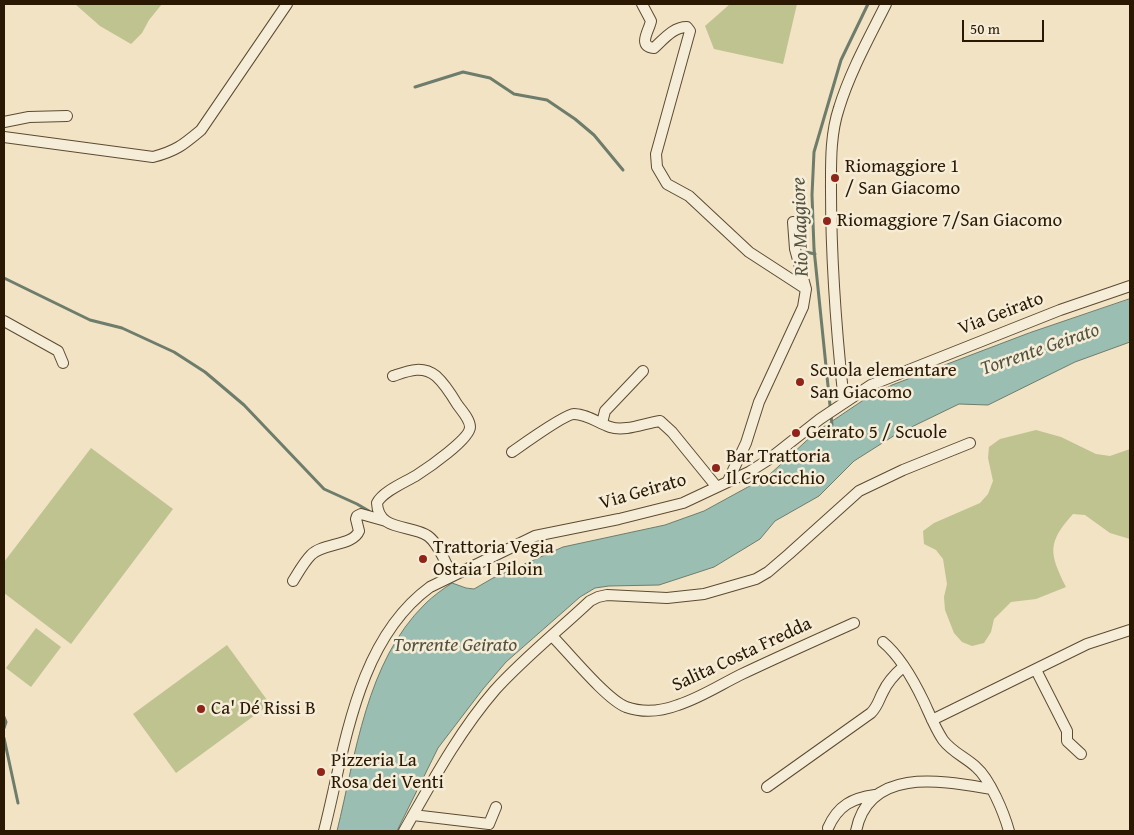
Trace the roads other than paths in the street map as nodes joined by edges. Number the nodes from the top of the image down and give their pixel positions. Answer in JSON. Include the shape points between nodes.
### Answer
{"nodes":[{"id":1,"x":287,"y":4,"type":"edge"},
{"id":2,"x":642,"y":4,"type":"edge"},
{"id":3,"x":886,"y":4,"type":"edge"},
{"id":4,"x":67,"y":116,"type":"dead end"},
{"id":5,"x":4,"y":122,"type":"edge"},
{"id":6,"x":4,"y":137,"type":"edge"},
{"id":7,"x":793,"y":222,"type":"dead end"},
{"id":8,"x":1130,"y":286,"type":"edge"},
{"id":9,"x":806,"y":289,"type":"junction"},
{"id":10,"x":4,"y":321,"type":"edge"},
{"id":11,"x":63,"y":363,"type":"dead end"},
{"id":12,"x":642,"y":371,"type":"dead end"},
{"id":13,"x":393,"y":376,"type":"dead end"},
{"id":14,"x":844,"y":402,"type":"junction"},
{"id":15,"x":602,"y":423,"type":"junction"},
{"id":16,"x":970,"y":443,"type":"dead end"},
{"id":17,"x":512,"y":452,"type":"dead end"},
{"id":18,"x":728,"y":481,"type":"junction"},
{"id":19,"x":716,"y":486,"type":"junction"},
{"id":20,"x":386,"y":521,"type":"junction"},
{"id":21,"x":452,"y":575,"type":"junction"},
{"id":22,"x":293,"y":581,"type":"dead end"},
{"id":23,"x":854,"y":623,"type":"dead end"},
{"id":24,"x":1130,"y":630,"type":"edge"},
{"id":25,"x":552,"y":636,"type":"junction"},
{"id":26,"x":883,"y":642,"type":"dead end"},
{"id":27,"x":903,"y":667,"type":"junction"},
{"id":28,"x":1036,"y":670,"type":"junction"},
{"id":29,"x":932,"y":720,"type":"junction"},
{"id":30,"x":1081,"y":754,"type":"dead end"},
{"id":31,"x":767,"y":786,"type":"dead end"},
{"id":32,"x":991,"y":789,"type":"junction"},
{"id":33,"x":875,"y":795,"type":"junction"},
{"id":34,"x":496,"y":806,"type":"dead end"},
{"id":35,"x":413,"y":815,"type":"junction"},
{"id":36,"x":828,"y":828,"type":"dead end"},
{"id":37,"x":324,"y":831,"type":"edge"},
{"id":38,"x":404,"y":831,"type":"edge"},
{"id":39,"x":856,"y":831,"type":"edge"},
{"id":40,"x":1009,"y":831,"type":"edge"}],
"edges":[{"from":1,"to":6,"type":"street","via":[[201,130],[182,146],[153,157]]},
{"from":2,"to":9,"type":"street","via":[[650,21],[644,38],[649,48],[654,48],[680,27],[687,27],[690,31],[656,154],[662,176],[667,184],[689,196],[749,252]]},
{"from":3,"to":14,"type":"street","via":[[838,109],[831,145],[831,216]]},
{"from":4,"to":5,"type":"street","via":[[29,117]]},
{"from":7,"to":9,"type":"street","via":[[795,249]]},
{"from":8,"to":14,"type":"street","name":"Via Geirato","via":[[921,364],[871,385]]},
{"from":9,"to":18,"type":"street","via":[[803,307],[759,402],[746,443]]},
{"from":10,"to":11,"type":"street","via":[[58,351]]},
{"from":12,"to":15,"type":"street","via":[[605,411]]},
{"from":13,"to":20,"type":"street","via":[[414,370],[432,373],[452,395],[470,427],[463,440],[379,500],[378,512]]},
{"from":14,"to":18,"type":"street","name":"Via Geirato","via":[[768,460]]},
{"from":15,"to":17,"type":"street","via":[[572,414]]},
{"from":15,"to":19,"type":"street","via":[[612,428],[660,421]]},
{"from":16,"to":25,"type":"street","via":[[858,491],[789,554],[756,579],[704,594],[667,598],[598,597]]},
{"from":18,"to":19,"type":"street","name":"Via Geirato"},
{"from":19,"to":21,"type":"street","name":"Via Geirato","via":[[683,503],[535,536]]},
{"from":20,"to":21,"type":"street","via":[[430,537]]},
{"from":20,"to":22,"type":"street","via":[[362,514],[357,516],[359,531],[356,535],[311,554]]},
{"from":21,"to":37,"type":"street","name":"Via Geirato","via":[[430,587],[404,610],[365,675]]},
{"from":23,"to":25,"type":"street","name":"Salita Costa Fredda","via":[[688,702],[650,710],[625,706],[611,698]]},
{"from":24,"to":28,"type":"street","via":[[1087,644]]},
{"from":25,"to":35,"type":"street","via":[[515,669],[482,706],[447,755]]},
{"from":26,"to":27,"type":"street"},
{"from":27,"to":29,"type":"street"},
{"from":27,"to":31,"type":"street","via":[[894,675],[871,713]]},
{"from":28,"to":29,"type":"street"},
{"from":28,"to":30,"type":"street","via":[[1066,731],[1067,741]]},
{"from":29,"to":32,"type":"street","via":[[943,740],[977,768]]},
{"from":32,"to":33,"type":"street","via":[[946,783],[912,783],[892,786]]},
{"from":32,"to":40,"type":"street"},
{"from":33,"to":36,"type":"street","via":[[852,801],[839,811]]},
{"from":33,"to":39,"type":"street","via":[[862,812]]},
{"from":34,"to":35,"type":"street","via":[[488,824]]},
{"from":35,"to":38,"type":"street"}]}
